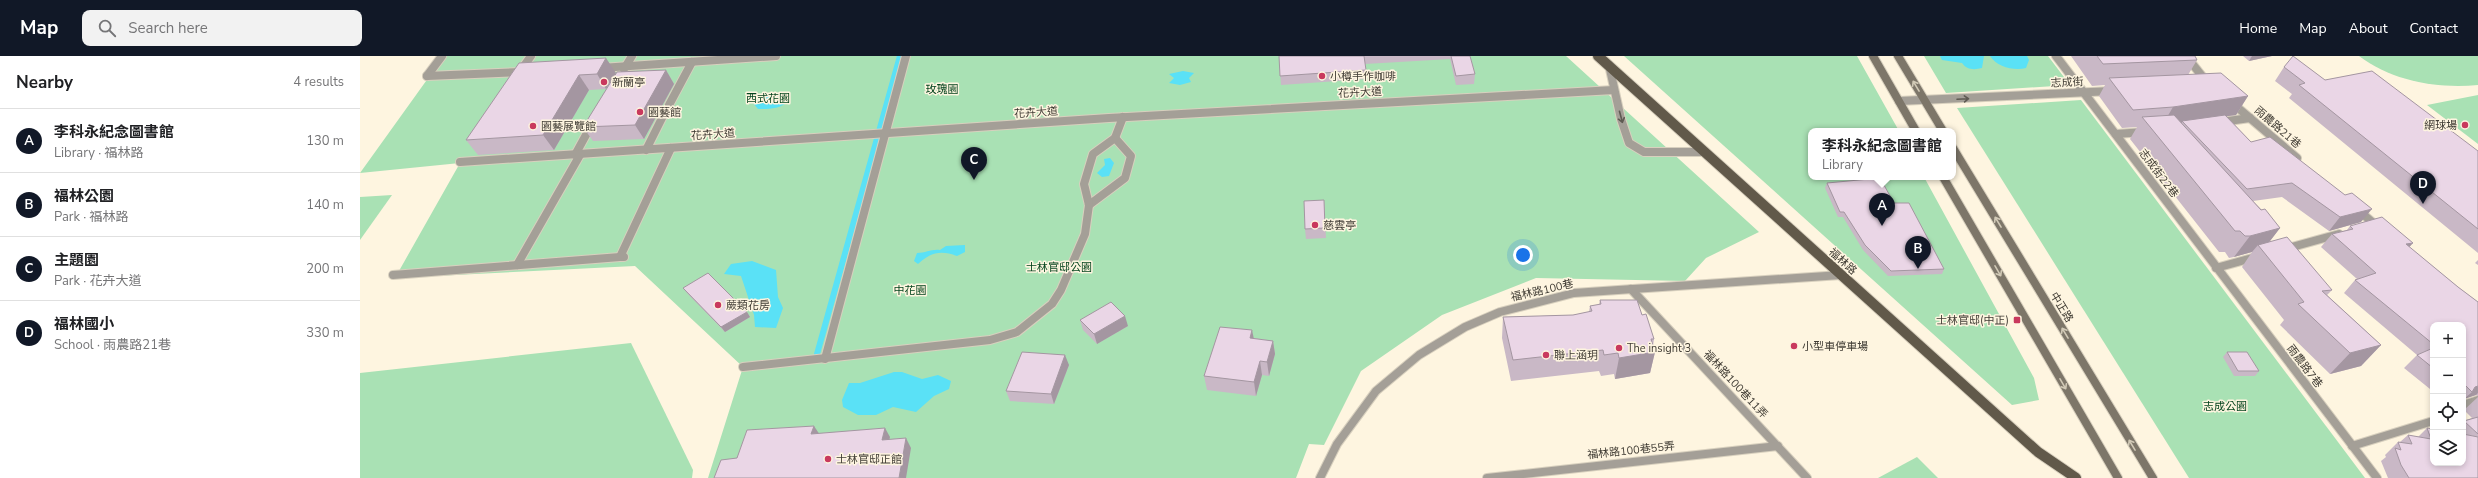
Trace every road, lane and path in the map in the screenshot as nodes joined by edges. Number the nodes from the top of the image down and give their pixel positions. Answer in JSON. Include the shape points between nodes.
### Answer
{"nodes":[{"id":1,"x":442,"y":56,"type":"edge"},
{"id":2,"x":531,"y":56,"type":"edge"},
{"id":3,"x":632,"y":56,"type":"edge"},
{"id":4,"x":776,"y":56,"type":"edge"},
{"id":5,"x":906,"y":56,"type":"edge"},
{"id":6,"x":1598,"y":56,"type":"edge"},
{"id":7,"x":1873,"y":56,"type":"edge"},
{"id":8,"x":1898,"y":56,"type":"edge"},
{"id":9,"x":2056,"y":56,"type":"edge"},
{"id":10,"x":2186,"y":56,"type":"edge"},
{"id":11,"x":714,"y":58,"type":"edge"},
{"id":12,"x":696,"y":60,"type":"edge"},
{"id":13,"x":1609,"y":65,"type":"junction"},
{"id":14,"x":625,"y":66,"type":"junction"},
{"id":15,"x":595,"y":68,"type":"edge"},
{"id":16,"x":622,"y":73,"type":"edge"},
{"id":17,"x":2202,"y":85,"type":"edge"},
{"id":18,"x":1614,"y":90,"type":"junction"},
{"id":19,"x":2123,"y":90,"type":"edge"},
{"id":20,"x":2084,"y":92,"type":"junction"},
{"id":21,"x":2227,"y":99,"type":"edge"},
{"id":22,"x":1924,"y":100,"type":"junction"},
{"id":23,"x":1899,"y":101,"type":"junction"},
{"id":24,"x":668,"y":106,"type":"dead end"},
{"id":25,"x":598,"y":114,"type":"edge"},
{"id":26,"x":664,"y":114,"type":"dead end"},
{"id":27,"x":1123,"y":117,"type":"junction"},
{"id":28,"x":2250,"y":118,"type":"junction"},
{"id":29,"x":2210,"y":124,"type":"edge"},
{"id":30,"x":1914,"y":128,"type":"edge"},
{"id":31,"x":1941,"y":128,"type":"edge"},
{"id":32,"x":2155,"y":131,"type":"edge"},
{"id":33,"x":885,"y":134,"type":"junction"},
{"id":34,"x":2116,"y":134,"type":"junction"},
{"id":35,"x":1115,"y":138,"type":"junction"},
{"id":36,"x":671,"y":148,"type":"junction"},
{"id":37,"x":646,"y":150,"type":"junction"},
{"id":38,"x":1704,"y":152,"type":"junction"},
{"id":39,"x":1956,"y":153,"type":"edge"},
{"id":40,"x":577,"y":155,"type":"junction"},
{"id":41,"x":460,"y":162,"type":"dead end"},
{"id":42,"x":2303,"y":163,"type":"edge"},
{"id":43,"x":1945,"y":180,"type":"edge"},
{"id":44,"x":2351,"y":204,"type":"edge"},
{"id":45,"x":1089,"y":205,"type":"junction"},
{"id":46,"x":2344,"y":233,"type":"edge"},
{"id":47,"x":2386,"y":234,"type":"edge"},
{"id":48,"x":2277,"y":251,"type":"edge"},
{"id":49,"x":2262,"y":256,"type":"edge"},
{"id":50,"x":517,"y":265,"type":"junction"},
{"id":51,"x":2216,"y":268,"type":"junction"},
{"id":52,"x":393,"y":275,"type":"dead end"},
{"id":53,"x":1841,"y":275,"type":"junction"},
{"id":54,"x":1631,"y":289,"type":"junction"},
{"id":55,"x":825,"y":359,"type":"junction"},
{"id":56,"x":743,"y":367,"type":"dead end"},
{"id":57,"x":2478,"y":400,"type":"edge"},
{"id":58,"x":2466,"y":404,"type":"edge"},
{"id":59,"x":2430,"y":422,"type":"edge"},
{"id":60,"x":1778,"y":446,"type":"junction"},
{"id":61,"x":2352,"y":446,"type":"junction"},
{"id":62,"x":1320,"y":478,"type":"edge"},
{"id":63,"x":1487,"y":478,"type":"edge"},
{"id":64,"x":1807,"y":478,"type":"edge"},
{"id":65,"x":2076,"y":478,"type":"edge"},
{"id":66,"x":2118,"y":478,"type":"edge"},
{"id":67,"x":2153,"y":478,"type":"edge"},
{"id":68,"x":2377,"y":478,"type":"edge"}],
"edges":[{"from":1,"to":2,"type":"street","via":[[427,76],[524,72]]},
{"from":3,"to":14,"type":"street"},
{"from":4,"to":11,"type":"street"},
{"from":5,"to":33,"type":"street"},
{"from":6,"to":13,"type":"main road","name":"福林路"},
{"from":7,"to":23,"type":"main road"},
{"from":22,"to":8,"type":"main road","one_way":true},
{"from":9,"to":20,"type":"street","name":"志成街22巷"},
{"from":10,"to":17,"type":"street","via":[[2210,85]]},
{"from":11,"to":12,"type":"street"},
{"from":12,"to":14,"type":"street"},
{"from":12,"to":24,"type":"street"},
{"from":13,"to":18,"type":"street"},
{"from":13,"to":38,"type":"main road","name":"福林路"},
{"from":14,"to":15,"type":"street"},
{"from":14,"to":16,"type":"street"},
{"from":18,"to":27,"type":"street","name":"花卉大道"},
{"from":18,"to":38,"type":"street","one_way":true,"via":[[1630,143],[1644,152]]},
{"from":19,"to":20,"type":"street","name":"志成街"},
{"from":22,"to":20,"type":"street","name":"志成街","one_way":true},
{"from":20,"to":34,"type":"street","name":"志成街22巷"},
{"from":21,"to":28,"type":"street","name":"雨農路21巷"},
{"from":22,"to":23,"type":"street","name":"志成街"},
{"from":22,"to":31,"type":"main road"},
{"from":23,"to":30,"type":"main road"},
{"from":25,"to":40,"type":"street"},
{"from":26,"to":37,"type":"street"},
{"from":27,"to":33,"type":"street","name":"花卉大道"},
{"from":27,"to":35,"type":"street"},
{"from":28,"to":29,"type":"street"},
{"from":28,"to":42,"type":"street","name":"雨農路21巷"},
{"from":32,"to":34,"type":"street"},
{"from":33,"to":36,"type":"street","name":"花卉大道"},
{"from":33,"to":55,"type":"street"},
{"from":34,"to":51,"type":"street","name":"志成街22巷"},
{"from":35,"to":45,"type":"street","via":[[1093,154],[1084,184]]},
{"from":35,"to":45,"type":"street","via":[[1131,156],[1125,178]]},
{"from":36,"to":37,"type":"street","name":"花卉大道"},
{"from":36,"to":50,"type":"street","via":[[622,257]]},
{"from":37,"to":40,"type":"street","name":"花卉大道"},
{"from":38,"to":53,"type":"main road","name":"福林路"},
{"from":67,"to":39,"type":"main road","name":"中正路","one_way":true},
{"from":40,"to":41,"type":"street","name":"花卉大道"},
{"from":40,"to":50,"type":"street"},
{"from":43,"to":66,"type":"main road","one_way":true},
{"from":44,"to":47,"type":"street","via":[[2371,225]]},
{"from":45,"to":55,"type":"street","via":[[1085,234],[1061,290],[1052,304],[1016,332],[990,340]]},
{"from":46,"to":48,"type":"street"},
{"from":49,"to":51,"type":"street"},
{"from":50,"to":52,"type":"street"},
{"from":51,"to":61,"type":"street","name":"雨農路7巷"},
{"from":53,"to":54,"type":"street","name":"福林路100巷"},
{"from":53,"to":65,"type":"main road","name":"福林路","via":[[2038,452]]},
{"from":54,"to":60,"type":"street","name":"福林路100巷11弄"},
{"from":54,"to":62,"type":"street","name":"福林路100巷","via":[[1574,293],[1500,312],[1465,327],[1419,355],[1376,391],[1337,444]]},
{"from":55,"to":56,"type":"street"},
{"from":57,"to":58,"type":"street"},
{"from":59,"to":61,"type":"street"},
{"from":60,"to":63,"type":"street","name":"福林路100巷55弄"},
{"from":60,"to":64,"type":"street","name":"福林路100巷11弄"},
{"from":61,"to":68,"type":"street","name":"雨農路7巷"}]}
